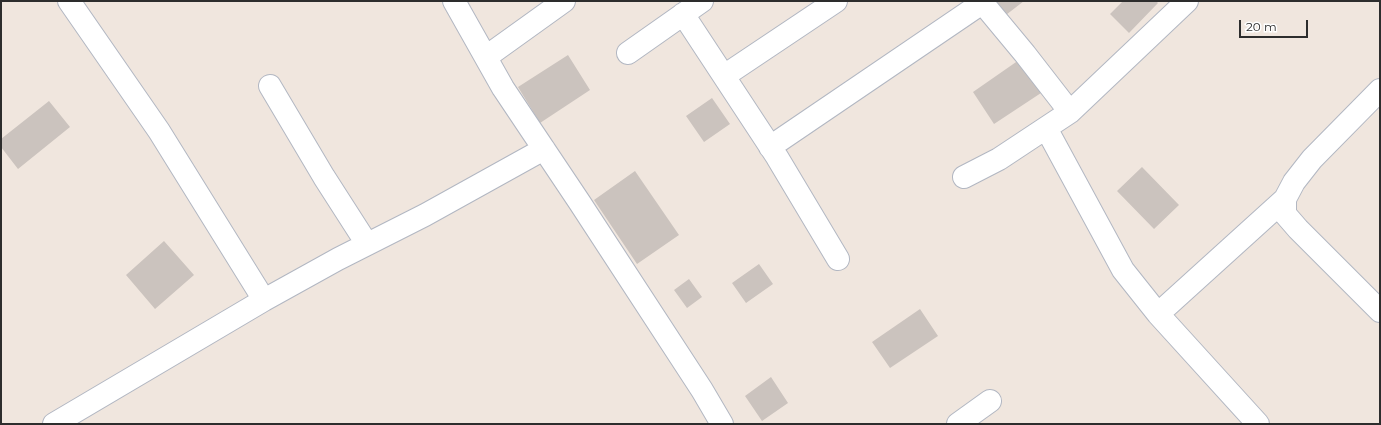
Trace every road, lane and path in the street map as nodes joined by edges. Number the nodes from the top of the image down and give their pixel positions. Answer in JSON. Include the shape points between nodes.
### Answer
{"nodes":[{"id":1,"x":69,"y":1,"type":"edge"},
{"id":2,"x":454,"y":1,"type":"edge"},
{"id":3,"x":564,"y":1,"type":"edge"},
{"id":4,"x":702,"y":1,"type":"edge"},
{"id":5,"x":836,"y":1,"type":"edge"},
{"id":6,"x":1187,"y":1,"type":"edge"},
{"id":7,"x":982,"y":2,"type":"edge"},
{"id":8,"x":683,"y":14,"type":"junction"},
{"id":9,"x":628,"y":53,"type":"dead end"},
{"id":10,"x":486,"y":57,"type":"junction"},
{"id":11,"x":724,"y":76,"type":"junction"},
{"id":12,"x":270,"y":86,"type":"dead end"},
{"id":13,"x":1380,"y":90,"type":"edge"},
{"id":14,"x":1070,"y":112,"type":"junction"},
{"id":15,"x":1046,"y":128,"type":"junction"},
{"id":16,"x":770,"y":147,"type":"junction"},
{"id":17,"x":544,"y":149,"type":"junction"},
{"id":18,"x":964,"y":177,"type":"dead end"},
{"id":19,"x":1285,"y":199,"type":"junction"},
{"id":20,"x":367,"y":244,"type":"junction"},
{"id":21,"x":838,"y":259,"type":"dead end"},
{"id":22,"x":264,"y":300,"type":"junction"},
{"id":23,"x":1380,"y":311,"type":"edge"},
{"id":24,"x":1158,"y":314,"type":"junction"},
{"id":25,"x":990,"y":401,"type":"dead end"},
{"id":26,"x":54,"y":424,"type":"edge"},
{"id":27,"x":722,"y":424,"type":"edge"},
{"id":28,"x":958,"y":424,"type":"edge"},
{"id":29,"x":1258,"y":424,"type":"edge"}],
"edges":[{"from":1,"to":22,"type":"street","via":[[158,131]]},
{"from":2,"to":10,"type":"street"},
{"from":3,"to":10,"type":"street"},
{"from":4,"to":8,"type":"street"},
{"from":5,"to":11,"type":"street"},
{"from":6,"to":14,"type":"street"},
{"from":7,"to":14,"type":"street"},
{"from":7,"to":16,"type":"street"},
{"from":8,"to":9,"type":"street"},
{"from":8,"to":11,"type":"street"},
{"from":10,"to":17,"type":"street","via":[[503,88]]},
{"from":11,"to":16,"type":"street"},
{"from":12,"to":20,"type":"street"},
{"from":13,"to":19,"type":"street","via":[[1312,159],[1294,182]]},
{"from":14,"to":15,"type":"street"},
{"from":15,"to":18,"type":"street","via":[[999,159]]},
{"from":15,"to":24,"type":"street","via":[[1123,270]]},
{"from":16,"to":21,"type":"street"},
{"from":17,"to":20,"type":"street"},
{"from":17,"to":27,"type":"street"},
{"from":19,"to":23,"type":"street","via":[[1285,214]]},
{"from":19,"to":24,"type":"street"},
{"from":20,"to":22,"type":"street"},
{"from":22,"to":26,"type":"street"},
{"from":24,"to":29,"type":"street"},
{"from":25,"to":28,"type":"street"}]}
